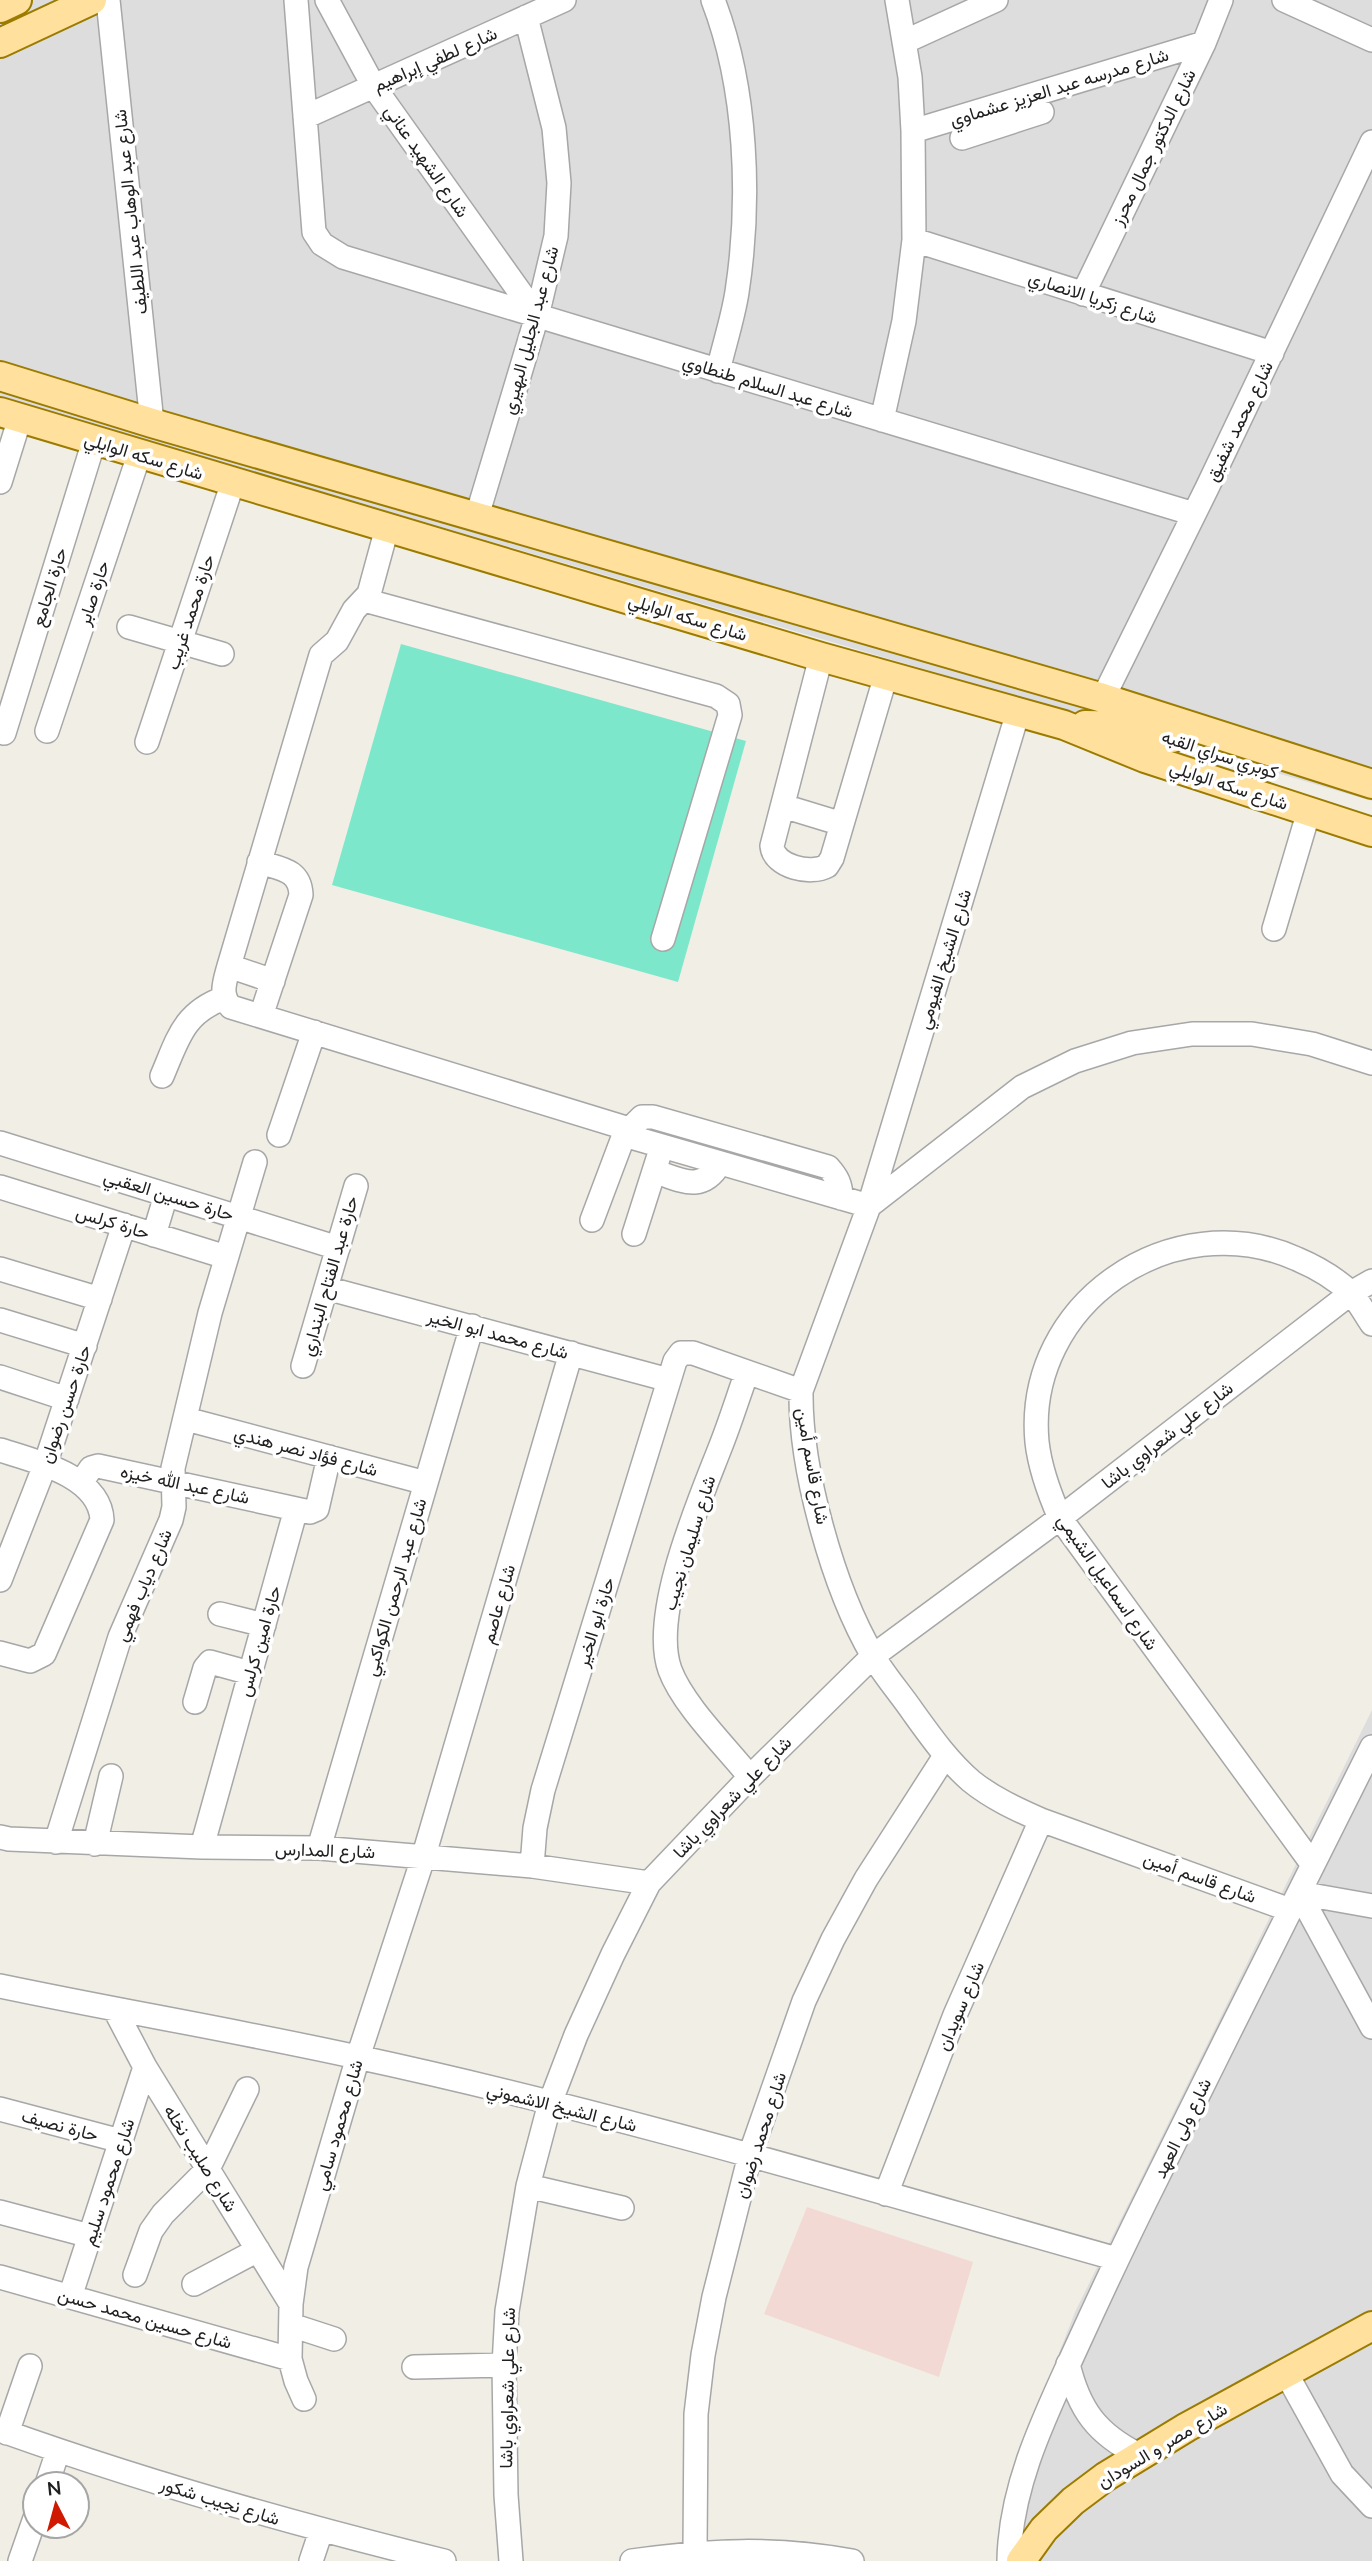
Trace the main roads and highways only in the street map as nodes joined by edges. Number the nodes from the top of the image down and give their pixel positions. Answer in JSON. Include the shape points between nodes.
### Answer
{"nodes":[{"id":1,"x":17,"y":0,"type":"edge"},
{"id":2,"x":93,"y":0,"type":"edge"},
{"id":3,"x":0,"y":8,"type":"edge"},
{"id":4,"x":0,"y":43,"type":"edge"},
{"id":5,"x":0,"y":376,"type":"edge"},
{"id":6,"x":10,"y":415,"type":"edge"},
{"id":7,"x":1064,"y":725,"type":"junction"},
{"id":8,"x":1372,"y":784,"type":"edge"},
{"id":9,"x":1372,"y":803,"type":"edge"},
{"id":10,"x":1372,"y":832,"type":"edge"},
{"id":11,"x":1372,"y":2326,"type":"edge"},
{"id":12,"x":1021,"y":2561,"type":"edge"}],
"edges":[{"from":1,"to":3,"type":"main road"},
{"from":2,"to":4,"type":"main road"},
{"from":5,"to":8,"type":"main road","name":"شارع سكه الوايلي","via":[[1103,698]]},
{"from":6,"to":7,"type":"main road","name":"شارع سكه الوايلي"},
{"from":7,"to":9,"type":"main road","name":"كوبري سراي القبه","via":[[1152,731]]},
{"from":7,"to":10,"type":"main road","name":"شارع سكه الوايلي","via":[[1145,758]]},
{"from":11,"to":12,"type":"main road","name":"شارع مصر و السودان","via":[[1139,2455],[1073,2501],[1044,2529]]}]}
